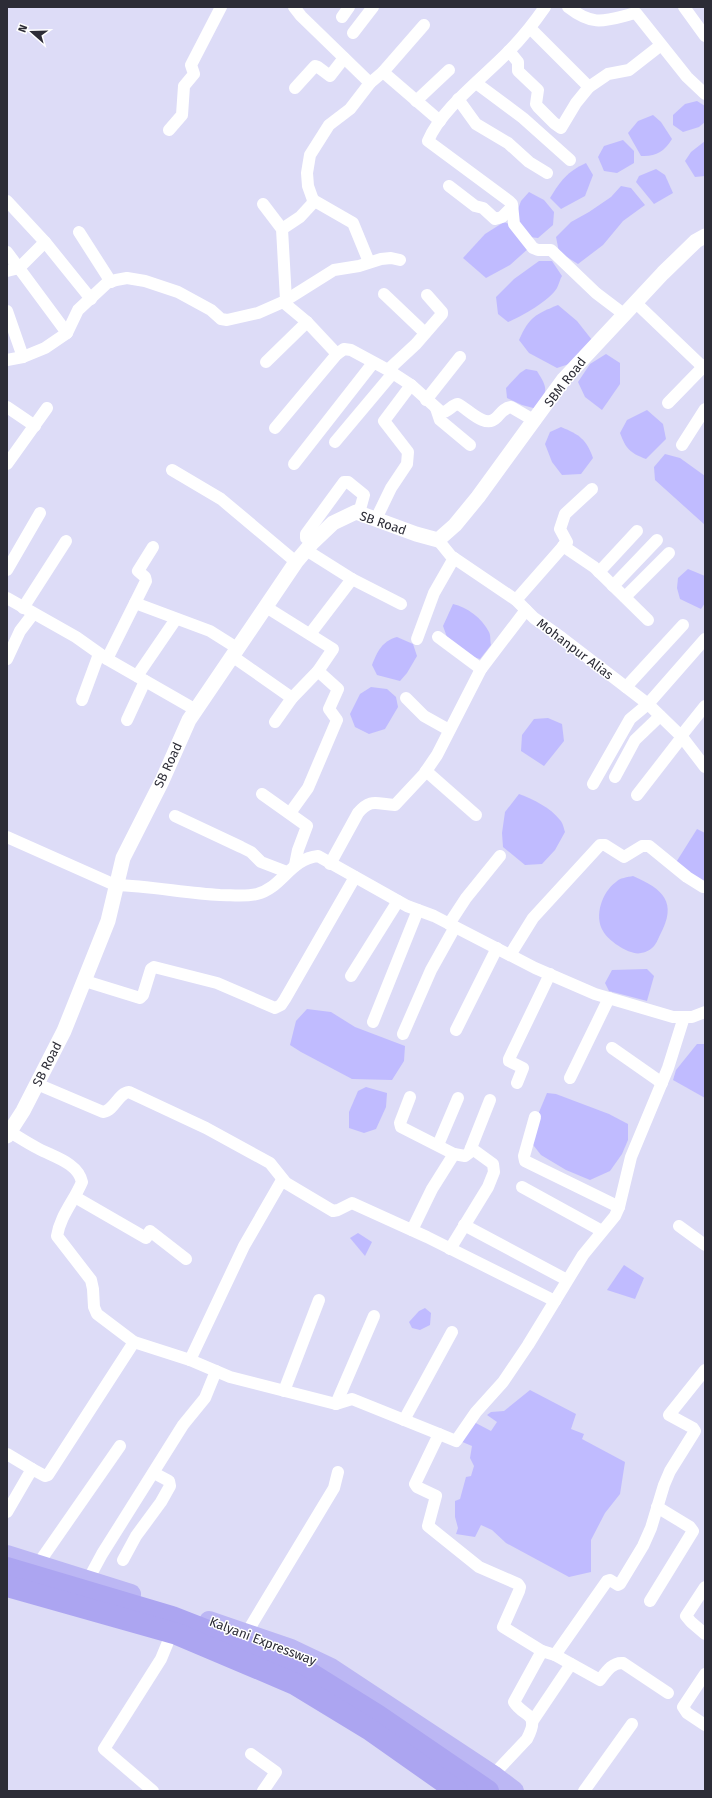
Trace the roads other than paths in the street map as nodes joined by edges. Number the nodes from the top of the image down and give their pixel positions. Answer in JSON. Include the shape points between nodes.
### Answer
{"nodes":[{"id":1,"x":222,"y":7,"type":"edge"},
{"id":2,"x":294,"y":7,"type":"edge"},
{"id":3,"x":373,"y":7,"type":"edge"},
{"id":4,"x":545,"y":7,"type":"edge"},
{"id":5,"x":568,"y":7,"type":"edge"},
{"id":6,"x":684,"y":7,"type":"edge"},
{"id":7,"x":424,"y":25,"type":"dead end"},
{"id":8,"x":530,"y":28,"type":"junction"},
{"id":9,"x":353,"y":33,"type":"dead end"},
{"id":10,"x":705,"y":36,"type":"edge"},
{"id":11,"x":661,"y":45,"type":"junction"},
{"id":12,"x":509,"y":51,"type":"junction"},
{"id":13,"x":344,"y":58,"type":"junction"},
{"id":14,"x":449,"y":70,"type":"dead end"},
{"id":15,"x":383,"y":72,"type":"junction"},
{"id":16,"x":476,"y":82,"type":"junction"},
{"id":17,"x":370,"y":83,"type":"junction"},
{"id":18,"x":589,"y":87,"type":"junction"},
{"id":19,"x":295,"y":88,"type":"dead end"},
{"id":20,"x":705,"y":94,"type":"edge"},
{"id":21,"x":458,"y":99,"type":"junction"},
{"id":22,"x":416,"y":101,"type":"junction"},
{"id":23,"x":440,"y":121,"type":"junction"},
{"id":24,"x":169,"y":130,"type":"dead end"},
{"id":25,"x":570,"y":160,"type":"dead end"},
{"id":26,"x":547,"y":173,"type":"dead end"},
{"id":27,"x":449,"y":186,"type":"dead end"},
{"id":28,"x":313,"y":200,"type":"junction"},
{"id":29,"x":7,"y":201,"type":"edge"},
{"id":30,"x":263,"y":204,"type":"dead end"},
{"id":31,"x":512,"y":207,"type":"junction"},
{"id":32,"x":282,"y":229,"type":"junction"},
{"id":33,"x":79,"y":232,"type":"dead end"},
{"id":34,"x":705,"y":236,"type":"edge"},
{"id":35,"x":45,"y":242,"type":"junction"},
{"id":36,"x":7,"y":252,"type":"edge"},
{"id":37,"x":400,"y":260,"type":"dead end"},
{"id":38,"x":369,"y":262,"type":"junction"},
{"id":39,"x":19,"y":268,"type":"junction"},
{"id":40,"x":7,"y":271,"type":"edge"},
{"id":41,"x":111,"y":282,"type":"junction"},
{"id":42,"x":384,"y":294,"type":"dead end"},
{"id":43,"x":427,"y":295,"type":"dead end"},
{"id":44,"x":91,"y":299,"type":"junction"},
{"id":45,"x":285,"y":301,"type":"junction"},
{"id":46,"x":636,"y":303,"type":"junction"},
{"id":47,"x":7,"y":311,"type":"edge"},
{"id":48,"x":625,"y":315,"type":"junction"},
{"id":49,"x":307,"y":322,"type":"junction"},
{"id":50,"x":67,"y":333,"type":"junction"},
{"id":51,"x":425,"y":333,"type":"junction"},
{"id":52,"x":337,"y":354,"type":"junction"},
{"id":53,"x":23,"y":356,"type":"junction"},
{"id":54,"x":460,"y":357,"type":"dead end"},
{"id":55,"x":7,"y":360,"type":"edge"},
{"id":56,"x":266,"y":362,"type":"dead end"},
{"id":57,"x":373,"y":363,"type":"junction"},
{"id":58,"x":704,"y":367,"type":"edge"},
{"id":59,"x":391,"y":371,"type":"junction"},
{"id":60,"x":411,"y":385,"type":"junction"},
{"id":61,"x":426,"y":400,"type":"junction"},
{"id":62,"x":668,"y":403,"type":"dead end"},
{"id":63,"x":7,"y":407,"type":"edge"},
{"id":64,"x":47,"y":408,"type":"dead end"},
{"id":65,"x":436,"y":408,"type":"junction"},
{"id":66,"x":705,"y":409,"type":"edge"},
{"id":67,"x":534,"y":421,"type":"junction"},
{"id":68,"x":35,"y":426,"type":"junction"},
{"id":69,"x":275,"y":428,"type":"dead end"},
{"id":70,"x":335,"y":442,"type":"dead end"},
{"id":71,"x":470,"y":445,"type":"dead end"},
{"id":72,"x":682,"y":445,"type":"dead end"},
{"id":73,"x":11,"y":450,"type":"edge"},
{"id":74,"x":7,"y":464,"type":"edge"},
{"id":75,"x":294,"y":464,"type":"dead end"},
{"id":76,"x":172,"y":470,"type":"dead end"},
{"id":77,"x":592,"y":489,"type":"dead end"},
{"id":78,"x":40,"y":513,"type":"dead end"},
{"id":79,"x":359,"y":513,"type":"junction"},
{"id":80,"x":376,"y":519,"type":"junction"},
{"id":81,"x":637,"y":531,"type":"dead end"},
{"id":82,"x":438,"y":540,"type":"junction"},
{"id":83,"x":657,"y":540,"type":"dead end"},
{"id":84,"x":66,"y":541,"type":"dead end"},
{"id":85,"x":563,"y":546,"type":"junction"},
{"id":86,"x":153,"y":547,"type":"dead end"},
{"id":87,"x":309,"y":547,"type":"junction"},
{"id":88,"x":669,"y":553,"type":"dead end"},
{"id":89,"x":454,"y":558,"type":"junction"},
{"id":90,"x":296,"y":562,"type":"junction"},
{"id":91,"x":7,"y":570,"type":"edge"},
{"id":92,"x":599,"y":572,"type":"junction"},
{"id":93,"x":352,"y":579,"type":"junction"},
{"id":94,"x":613,"y":586,"type":"junction"},
{"id":95,"x":624,"y":597,"type":"junction"},
{"id":96,"x":7,"y":598,"type":"edge"},
{"id":97,"x":516,"y":600,"type":"junction"},
{"id":98,"x":135,"y":603,"type":"junction"},
{"id":99,"x":401,"y":604,"type":"dead end"},
{"id":100,"x":266,"y":607,"type":"junction"},
{"id":101,"x":526,"y":610,"type":"junction"},
{"id":102,"x":28,"y":611,"type":"junction"},
{"id":103,"x":176,"y":619,"type":"junction"},
{"id":104,"x":648,"y":620,"type":"dead end"},
{"id":105,"x":683,"y":625,"type":"dead end"},
{"id":106,"x":310,"y":634,"type":"junction"},
{"id":107,"x":438,"y":637,"type":"dead end"},
{"id":108,"x":417,"y":639,"type":"dead end"},
{"id":109,"x":705,"y":639,"type":"edge"},
{"id":110,"x":234,"y":652,"type":"junction"},
{"id":111,"x":103,"y":657,"type":"junction"},
{"id":112,"x":7,"y":659,"type":"edge"},
{"id":113,"x":481,"y":669,"type":"junction"},
{"id":114,"x":318,"y":671,"type":"junction"},
{"id":115,"x":141,"y":679,"type":"junction"},
{"id":116,"x":626,"y":687,"type":"junction"},
{"id":117,"x":292,"y":698,"type":"junction"},
{"id":118,"x":406,"y":698,"type":"dead end"},
{"id":119,"x":82,"y":700,"type":"dead end"},
{"id":120,"x":648,"y":704,"type":"junction"},
{"id":121,"x":705,"y":706,"type":"edge"},
{"id":122,"x":196,"y":710,"type":"junction"},
{"id":123,"x":660,"y":716,"type":"junction"},
{"id":124,"x":127,"y":720,"type":"dead end"},
{"id":125,"x":275,"y":722,"type":"dead end"},
{"id":126,"x":449,"y":730,"type":"junction"},
{"id":127,"x":681,"y":736,"type":"junction"},
{"id":128,"x":705,"y":767,"type":"edge"},
{"id":129,"x":426,"y":771,"type":"junction"},
{"id":130,"x":616,"y":777,"type":"dead end"},
{"id":131,"x":593,"y":784,"type":"dead end"},
{"id":132,"x":262,"y":794,"type":"dead end"},
{"id":133,"x":637,"y":795,"type":"dead end"},
{"id":134,"x":290,"y":813,"type":"junction"},
{"id":135,"x":476,"y":815,"type":"dead end"},
{"id":136,"x":175,"y":816,"type":"dead end"},
{"id":137,"x":7,"y":837,"type":"edge"},
{"id":138,"x":500,"y":856,"type":"dead end"},
{"id":139,"x":330,"y":864,"type":"junction"},
{"id":140,"x":291,"y":869,"type":"junction"},
{"id":141,"x":355,"y":877,"type":"junction"},
{"id":142,"x":115,"y":885,"type":"junction"},
{"id":143,"x":703,"y":887,"type":"dead end"},
{"id":144,"x":398,"y":901,"type":"junction"},
{"id":145,"x":418,"y":910,"type":"junction"},
{"id":146,"x":452,"y":925,"type":"junction"},
{"id":147,"x":497,"y":948,"type":"junction"},
{"id":148,"x":510,"y":955,"type":"junction"},
{"id":149,"x":550,"y":974,"type":"junction"},
{"id":150,"x":351,"y":976,"type":"dead end"},
{"id":151,"x":85,"y":981,"type":"junction"},
{"id":152,"x":609,"y":998,"type":"junction"},
{"id":153,"x":705,"y":1012,"type":"edge"},
{"id":154,"x":684,"y":1017,"type":"junction"},
{"id":155,"x":373,"y":1022,"type":"dead end"},
{"id":156,"x":456,"y":1030,"type":"dead end"},
{"id":157,"x":403,"y":1034,"type":"dead end"},
{"id":158,"x":612,"y":1048,"type":"dead end"},
{"id":159,"x":570,"y":1078,"type":"dead end"},
{"id":160,"x":517,"y":1083,"type":"dead end"},
{"id":161,"x":662,"y":1083,"type":"junction"},
{"id":162,"x":37,"y":1084,"type":"junction"},
{"id":163,"x":410,"y":1097,"type":"dead end"},
{"id":164,"x":458,"y":1098,"type":"dead end"},
{"id":165,"x":490,"y":1100,"type":"dead end"},
{"id":166,"x":536,"y":1117,"type":"dead end"},
{"id":167,"x":8,"y":1134,"type":"edge"},
{"id":168,"x":438,"y":1145,"type":"junction"},
{"id":169,"x":471,"y":1148,"type":"junction"},
{"id":170,"x":454,"y":1154,"type":"junction"},
{"id":171,"x":282,"y":1180,"type":"junction"},
{"id":172,"x":522,"y":1187,"type":"dead end"},
{"id":173,"x":75,"y":1197,"type":"junction"},
{"id":174,"x":619,"y":1208,"type":"junction"},
{"id":175,"x":464,"y":1225,"type":"junction"},
{"id":176,"x":678,"y":1226,"type":"dead end"},
{"id":177,"x":412,"y":1230,"type":"junction"},
{"id":178,"x":602,"y":1231,"type":"junction"},
{"id":179,"x":705,"y":1245,"type":"edge"},
{"id":180,"x":450,"y":1249,"type":"junction"},
{"id":181,"x":186,"y":1259,"type":"dead end"},
{"id":182,"x":567,"y":1280,"type":"junction"},
{"id":183,"x":319,"y":1300,"type":"dead end"},
{"id":184,"x":555,"y":1301,"type":"junction"},
{"id":185,"x":374,"y":1316,"type":"dead end"},
{"id":186,"x":452,"y":1332,"type":"dead end"},
{"id":187,"x":134,"y":1342,"type":"junction"},
{"id":188,"x":190,"y":1360,"type":"junction"},
{"id":189,"x":705,"y":1370,"type":"edge"},
{"id":190,"x":216,"y":1371,"type":"junction"},
{"id":191,"x":284,"y":1391,"type":"junction"},
{"id":192,"x":336,"y":1404,"type":"junction"},
{"id":193,"x":404,"y":1420,"type":"junction"},
{"id":194,"x":439,"y":1434,"type":"junction"},
{"id":195,"x":120,"y":1446,"type":"dead end"},
{"id":196,"x":7,"y":1454,"type":"edge"},
{"id":197,"x":32,"y":1469,"type":"junction"},
{"id":198,"x":338,"y":1472,"type":"dead end"},
{"id":199,"x":154,"y":1473,"type":"junction"},
{"id":200,"x":657,"y":1507,"type":"junction"},
{"id":201,"x":7,"y":1512,"type":"edge"},
{"id":202,"x":7,"y":1555,"type":"edge"},
{"id":203,"x":123,"y":1560,"type":"dead end"},
{"id":204,"x":38,"y":1564,"type":"junction"},
{"id":205,"x":7,"y":1568,"type":"edge"},
{"id":206,"x":88,"y":1580,"type":"junction"},
{"id":207,"x":7,"y":1586,"type":"edge"},
{"id":208,"x":705,"y":1587,"type":"edge"},
{"id":209,"x":7,"y":1595,"type":"edge"},
{"id":210,"x":650,"y":1601,"type":"dead end"},
{"id":211,"x":246,"y":1634,"type":"junction"},
{"id":212,"x":705,"y":1634,"type":"edge"},
{"id":213,"x":168,"y":1642,"type":"junction"},
{"id":214,"x":542,"y":1651,"type":"junction"},
{"id":215,"x":555,"y":1655,"type":"junction"},
{"id":216,"x":571,"y":1664,"type":"junction"},
{"id":217,"x":705,"y":1674,"type":"edge"},
{"id":218,"x":668,"y":1693,"type":"dead end"},
{"id":219,"x":532,"y":1722,"type":"junction"},
{"id":220,"x":632,"y":1724,"type":"dead end"},
{"id":221,"x":705,"y":1725,"type":"edge"},
{"id":222,"x":251,"y":1754,"type":"dead end"},
{"id":223,"x":490,"y":1783,"type":"edge"},
{"id":224,"x":153,"y":1791,"type":"edge"},
{"id":225,"x":264,"y":1791,"type":"edge"},
{"id":226,"x":439,"y":1791,"type":"edge"},
{"id":227,"x":457,"y":1791,"type":"edge"},
{"id":228,"x":514,"y":1791,"type":"edge"},
{"id":229,"x":584,"y":1791,"type":"edge"}],
"edges":[{"from":1,"to":24,"type":"street","via":[[191,65],[194,74],[184,86],[182,115]]},
{"from":2,"to":13,"type":"street"},
{"from":3,"to":9,"type":"street"},
{"from":4,"to":8,"type":"street"},
{"from":5,"to":11,"type":"street","via":[[594,22],[636,13]]},
{"from":6,"to":10,"type":"street"},
{"from":7,"to":15,"type":"street"},
{"from":8,"to":12,"type":"street"},
{"from":8,"to":18,"type":"street"},
{"from":11,"to":18,"type":"street","via":[[628,70],[608,74]]},
{"from":11,"to":20,"type":"street","via":[[687,77]]},
{"from":12,"to":16,"type":"street"},
{"from":12,"to":18,"type":"street","via":[[518,62],[518,71],[538,90],[536,104],[559,128],[562,128],[576,103]]},
{"from":13,"to":17,"type":"street"},
{"from":13,"to":19,"type":"street","via":[[331,76],[315,66]]},
{"from":14,"to":22,"type":"street"},
{"from":15,"to":17,"type":"street"},
{"from":15,"to":22,"type":"street"},
{"from":16,"to":21,"type":"street"},
{"from":16,"to":25,"type":"street","via":[[523,118]]},
{"from":17,"to":28,"type":"street","via":[[350,109],[330,125],[310,155],[307,173]]},
{"from":21,"to":23,"type":"street"},
{"from":21,"to":26,"type":"street","via":[[476,124],[508,143],[531,164]]},
{"from":22,"to":23,"type":"street"},
{"from":23,"to":31,"type":"street","via":[[429,139],[430,143],[508,201]]},
{"from":27,"to":31,"type":"street","via":[[475,206],[483,208],[494,219],[502,217]]},
{"from":28,"to":32,"type":"street","via":[[300,217]]},
{"from":28,"to":38,"type":"street","via":[[352,221]]},
{"from":29,"to":35,"type":"street"},
{"from":30,"to":32,"type":"street"},
{"from":31,"to":48,"type":"street","via":[[514,224],[533,248],[551,250],[596,293]]},
{"from":32,"to":45,"type":"street"},
{"from":33,"to":41,"type":"street"},
{"from":34,"to":46,"type":"street","name":"SBM Road","via":[[696,240]]},
{"from":35,"to":39,"type":"street"},
{"from":35,"to":44,"type":"street"},
{"from":36,"to":39,"type":"street"},
{"from":37,"to":38,"type":"street","via":[[391,258]]},
{"from":38,"to":45,"type":"street","via":[[334,270]]},
{"from":39,"to":40,"type":"street"},
{"from":39,"to":50,"type":"street"},
{"from":41,"to":44,"type":"street","via":[[107,282]]},
{"from":41,"to":45,"type":"street","via":[[127,278],[145,281],[178,292],[211,310],[221,319],[227,320],[258,313]]},
{"from":42,"to":51,"type":"street"},
{"from":43,"to":51,"type":"street","via":[[442,312]]},
{"from":44,"to":50,"type":"street","via":[[78,310]]},
{"from":45,"to":49,"type":"street"},
{"from":46,"to":48,"type":"street","name":"SBM Road"},
{"from":46,"to":58,"type":"street"},
{"from":47,"to":53,"type":"street"},
{"from":48,"to":67,"type":"street","name":"SBM Road","via":[[564,379]]},
{"from":49,"to":52,"type":"street"},
{"from":49,"to":56,"type":"street"},
{"from":50,"to":53,"type":"street","via":[[45,348]]},
{"from":51,"to":59,"type":"street"},
{"from":52,"to":57,"type":"street","via":[[344,349],[351,350]]},
{"from":52,"to":69,"type":"street"},
{"from":53,"to":55,"type":"street"},
{"from":54,"to":61,"type":"street"},
{"from":57,"to":59,"type":"street"},
{"from":57,"to":75,"type":"street"},
{"from":58,"to":62,"type":"street"},
{"from":59,"to":60,"type":"street"},
{"from":59,"to":70,"type":"street"},
{"from":60,"to":61,"type":"street"},
{"from":60,"to":80,"type":"street","via":[[384,421],[409,455],[407,464],[391,488]]},
{"from":61,"to":65,"type":"street"},
{"from":63,"to":68,"type":"street"},
{"from":64,"to":68,"type":"street"},
{"from":65,"to":67,"type":"street","via":[[443,413],[458,404],[488,422],[511,407]]},
{"from":65,"to":71,"type":"street","via":[[440,420]]},
{"from":66,"to":72,"type":"street"},
{"from":67,"to":82,"type":"street","name":"SBM Road","via":[[464,514]]},
{"from":68,"to":73,"type":"street"},
{"from":73,"to":74,"type":"street"},
{"from":76,"to":90,"type":"street","via":[[221,499]]},
{"from":77,"to":85,"type":"street","via":[[565,514],[560,529],[567,542]]},
{"from":78,"to":91,"type":"street"},
{"from":79,"to":80,"type":"street","name":"SB Road"},
{"from":79,"to":87,"type":"street","name":"SB Road","via":[[356,512],[333,523]]},
{"from":79,"to":87,"type":"street","via":[[364,495],[348,482],[344,482],[306,534]]},
{"from":80,"to":82,"type":"street","name":"SB Road"},
{"from":81,"to":92,"type":"street"},
{"from":82,"to":89,"type":"street","name":"Mohanpur Alias"},
{"from":83,"to":94,"type":"street"},
{"from":84,"to":102,"type":"street"},
{"from":85,"to":92,"type":"street"},
{"from":85,"to":97,"type":"street"},
{"from":86,"to":98,"type":"street","via":[[139,570],[146,579]]},
{"from":87,"to":90,"type":"street","name":"SB Road"},
{"from":87,"to":93,"type":"street"},
{"from":88,"to":95,"type":"street"},
{"from":89,"to":97,"type":"street","name":"Mohanpur Alias"},
{"from":89,"to":108,"type":"street","via":[[434,593]]},
{"from":90,"to":100,"type":"street","name":"SB Road"},
{"from":92,"to":94,"type":"street"},
{"from":93,"to":99,"type":"street"},
{"from":93,"to":106,"type":"street"},
{"from":94,"to":95,"type":"street"},
{"from":95,"to":104,"type":"street"},
{"from":96,"to":102,"type":"street"},
{"from":97,"to":101,"type":"street","name":"Mohanpur Alias"},
{"from":98,"to":103,"type":"street"},
{"from":98,"to":111,"type":"street"},
{"from":100,"to":106,"type":"street"},
{"from":100,"to":110,"type":"street","name":"SB Road"},
{"from":101,"to":113,"type":"street"},
{"from":101,"to":116,"type":"street","name":"Mohanpur Alias"},
{"from":102,"to":111,"type":"street","via":[[76,637]]},
{"from":102,"to":112,"type":"street"},
{"from":103,"to":110,"type":"street","via":[[210,631]]},
{"from":103,"to":115,"type":"street"},
{"from":105,"to":116,"type":"street"},
{"from":106,"to":114,"type":"street","via":[[333,649]]},
{"from":107,"to":113,"type":"street"},
{"from":109,"to":120,"type":"street"},
{"from":110,"to":117,"type":"street"},
{"from":110,"to":122,"type":"street","name":"SB Road"},
{"from":111,"to":115,"type":"street"},
{"from":111,"to":119,"type":"street"},
{"from":113,"to":126,"type":"street"},
{"from":114,"to":117,"type":"street"},
{"from":114,"to":134,"type":"street","via":[[338,689],[329,709],[337,720],[308,788]]},
{"from":115,"to":122,"type":"street"},
{"from":115,"to":124,"type":"street"},
{"from":116,"to":120,"type":"street","name":"Mohanpur Alias"},
{"from":117,"to":125,"type":"street"},
{"from":118,"to":126,"type":"street","via":[[424,716]]},
{"from":120,"to":123,"type":"street","name":"Mohanpur Alias"},
{"from":120,"to":131,"type":"street","via":[[630,719]]},
{"from":121,"to":127,"type":"street"},
{"from":122,"to":142,"type":"street","name":"SB Road","via":[[123,858]]},
{"from":123,"to":127,"type":"street","name":"Mohanpur Alias"},
{"from":123,"to":130,"type":"street","via":[[635,740]]},
{"from":126,"to":129,"type":"street"},
{"from":127,"to":128,"type":"street","name":"Mohanpur Alias"},
{"from":127,"to":133,"type":"street"},
{"from":129,"to":135,"type":"street"},
{"from":129,"to":139,"type":"street","via":[[395,805],[370,802],[363,807]]},
{"from":132,"to":134,"type":"street"},
{"from":134,"to":140,"type":"street","via":[[307,826]]},
{"from":136,"to":140,"type":"street","via":[[241,846],[261,862]]},
{"from":137,"to":142,"type":"street"},
{"from":138,"to":146,"type":"street","via":[[466,898]]},
{"from":139,"to":140,"type":"street","via":[[318,856],[309,857]]},
{"from":139,"to":141,"type":"street"},
{"from":140,"to":142,"type":"street","via":[[268,891],[244,896],[183,893]]},
{"from":141,"to":144,"type":"street"},
{"from":141,"to":151,"type":"street","via":[[281,1005],[275,1008],[217,983],[154,967],[140,998]]},
{"from":142,"to":151,"type":"street","name":"SB Road","via":[[108,921]]},
{"from":143,"to":148,"type":"street","via":[[649,846],[642,846],[624,857],[605,845],[600,845],[533,918]]},
{"from":144,"to":145,"type":"street"},
{"from":144,"to":150,"type":"street"},
{"from":145,"to":146,"type":"street"},
{"from":145,"to":155,"type":"street"},
{"from":146,"to":147,"type":"street"},
{"from":146,"to":157,"type":"street"},
{"from":147,"to":148,"type":"street"},
{"from":147,"to":156,"type":"street"},
{"from":148,"to":149,"type":"street"},
{"from":149,"to":152,"type":"street"},
{"from":149,"to":160,"type":"street","via":[[509,1059],[523,1068]]},
{"from":151,"to":162,"type":"street","name":"SB Road","via":[[64,1031]]},
{"from":152,"to":154,"type":"street","via":[[672,1017]]},
{"from":152,"to":159,"type":"street"},
{"from":153,"to":154,"type":"street"},
{"from":154,"to":161,"type":"street"},
{"from":158,"to":161,"type":"street"},
{"from":161,"to":174,"type":"street","via":[[631,1158]]},
{"from":162,"to":167,"type":"street","name":"SB Road"},
{"from":162,"to":171,"type":"street","via":[[103,1112],[129,1092],[206,1128],[270,1164]]},
{"from":163,"to":168,"type":"street","via":[[399,1125]]},
{"from":164,"to":168,"type":"street"},
{"from":165,"to":169,"type":"street"},
{"from":166,"to":174,"type":"street","via":[[524,1156],[525,1161]]},
{"from":167,"to":173,"type":"street","via":[[56,1156],[73,1167],[82,1182]]},
{"from":168,"to":170,"type":"street"},
{"from":169,"to":170,"type":"street","via":[[467,1156]]},
{"from":169,"to":175,"type":"street","via":[[493,1164],[494,1172],[488,1187]]},
{"from":170,"to":177,"type":"street","via":[[432,1189]]},
{"from":171,"to":177,"type":"street","via":[[334,1211],[352,1202]]},
{"from":171,"to":188,"type":"street","via":[[244,1246]]},
{"from":172,"to":178,"type":"street"},
{"from":173,"to":181,"type":"street","via":[[146,1238],[150,1231]]},
{"from":173,"to":187,"type":"street","via":[[58,1229],[59,1240],[92,1284],[94,1307],[98,1314]]},
{"from":174,"to":178,"type":"street"},
{"from":175,"to":180,"type":"street"},
{"from":175,"to":182,"type":"street"},
{"from":176,"to":179,"type":"street"},
{"from":177,"to":180,"type":"street"},
{"from":178,"to":182,"type":"street","via":[[583,1254]]},
{"from":180,"to":184,"type":"street"},
{"from":182,"to":184,"type":"street"},
{"from":183,"to":191,"type":"street"},
{"from":184,"to":194,"type":"street","via":[[503,1382],[476,1412],[456,1441]]},
{"from":185,"to":192,"type":"street"},
{"from":186,"to":193,"type":"street"},
{"from":187,"to":188,"type":"street"},
{"from":187,"to":197,"type":"street","via":[[48,1475]]},
{"from":188,"to":190,"type":"street"},
{"from":189,"to":200,"type":"street","via":[[669,1415],[695,1431],[670,1471]]},
{"from":190,"to":191,"type":"street"},
{"from":190,"to":199,"type":"street","via":[[204,1398],[183,1425]]},
{"from":191,"to":192,"type":"street"},
{"from":192,"to":193,"type":"street","via":[[352,1400]]},
{"from":193,"to":194,"type":"street"},
{"from":194,"to":214,"type":"street","via":[[415,1484],[436,1496],[428,1526],[479,1567],[518,1584],[520,1591],[503,1627]]},
{"from":195,"to":204,"type":"street"},
{"from":196,"to":197,"type":"street"},
{"from":197,"to":201,"type":"street"},
{"from":198,"to":211,"type":"street","via":[[334,1488]]},
{"from":199,"to":203,"type":"street","via":[[169,1481],[170,1486]]},
{"from":199,"to":206,"type":"street"},
{"from":200,"to":210,"type":"street","via":[[693,1531]]},
{"from":200,"to":215,"type":"street","via":[[643,1546],[620,1584],[607,1581]]},
{"from":202,"to":204,"type":"highway","name":"Kalyani Expressway"},
{"from":204,"to":206,"type":"highway","name":"Kalyani Expressway"},
{"from":205,"to":223,"type":"highway","via":[[172,1617],[300,1667]]},
{"from":206,"to":211,"type":"highway","name":"Kalyani Expressway"},
{"from":207,"to":227,"type":"highway","via":[[177,1634],[295,1684],[369,1729]]},
{"from":208,"to":212,"type":"street","via":[[686,1616]]},
{"from":209,"to":213,"type":"highway"},
{"from":211,"to":223,"type":"highway","name":"Kalyani Expressway","via":[[291,1649],[331,1668]]},
{"from":213,"to":224,"type":"street","via":[[162,1659],[104,1749]]},
{"from":213,"to":226,"type":"highway","via":[[292,1694],[357,1733]]},
{"from":214,"to":215,"type":"street"},
{"from":214,"to":219,"type":"street","via":[[514,1702],[529,1715]]},
{"from":215,"to":216,"type":"street"},
{"from":216,"to":218,"type":"street","via":[[600,1680],[612,1666],[618,1662],[623,1663]]},
{"from":216,"to":219,"type":"street"},
{"from":217,"to":221,"type":"street","via":[[683,1707],[687,1713]]},
{"from":219,"to":223,"type":"street","via":[[527,1739]]},
{"from":220,"to":229,"type":"street"},
{"from":222,"to":225,"type":"street","via":[[276,1772]]},
{"from":223,"to":228,"type":"highway","name":"Kalyani Expressway"}]}
